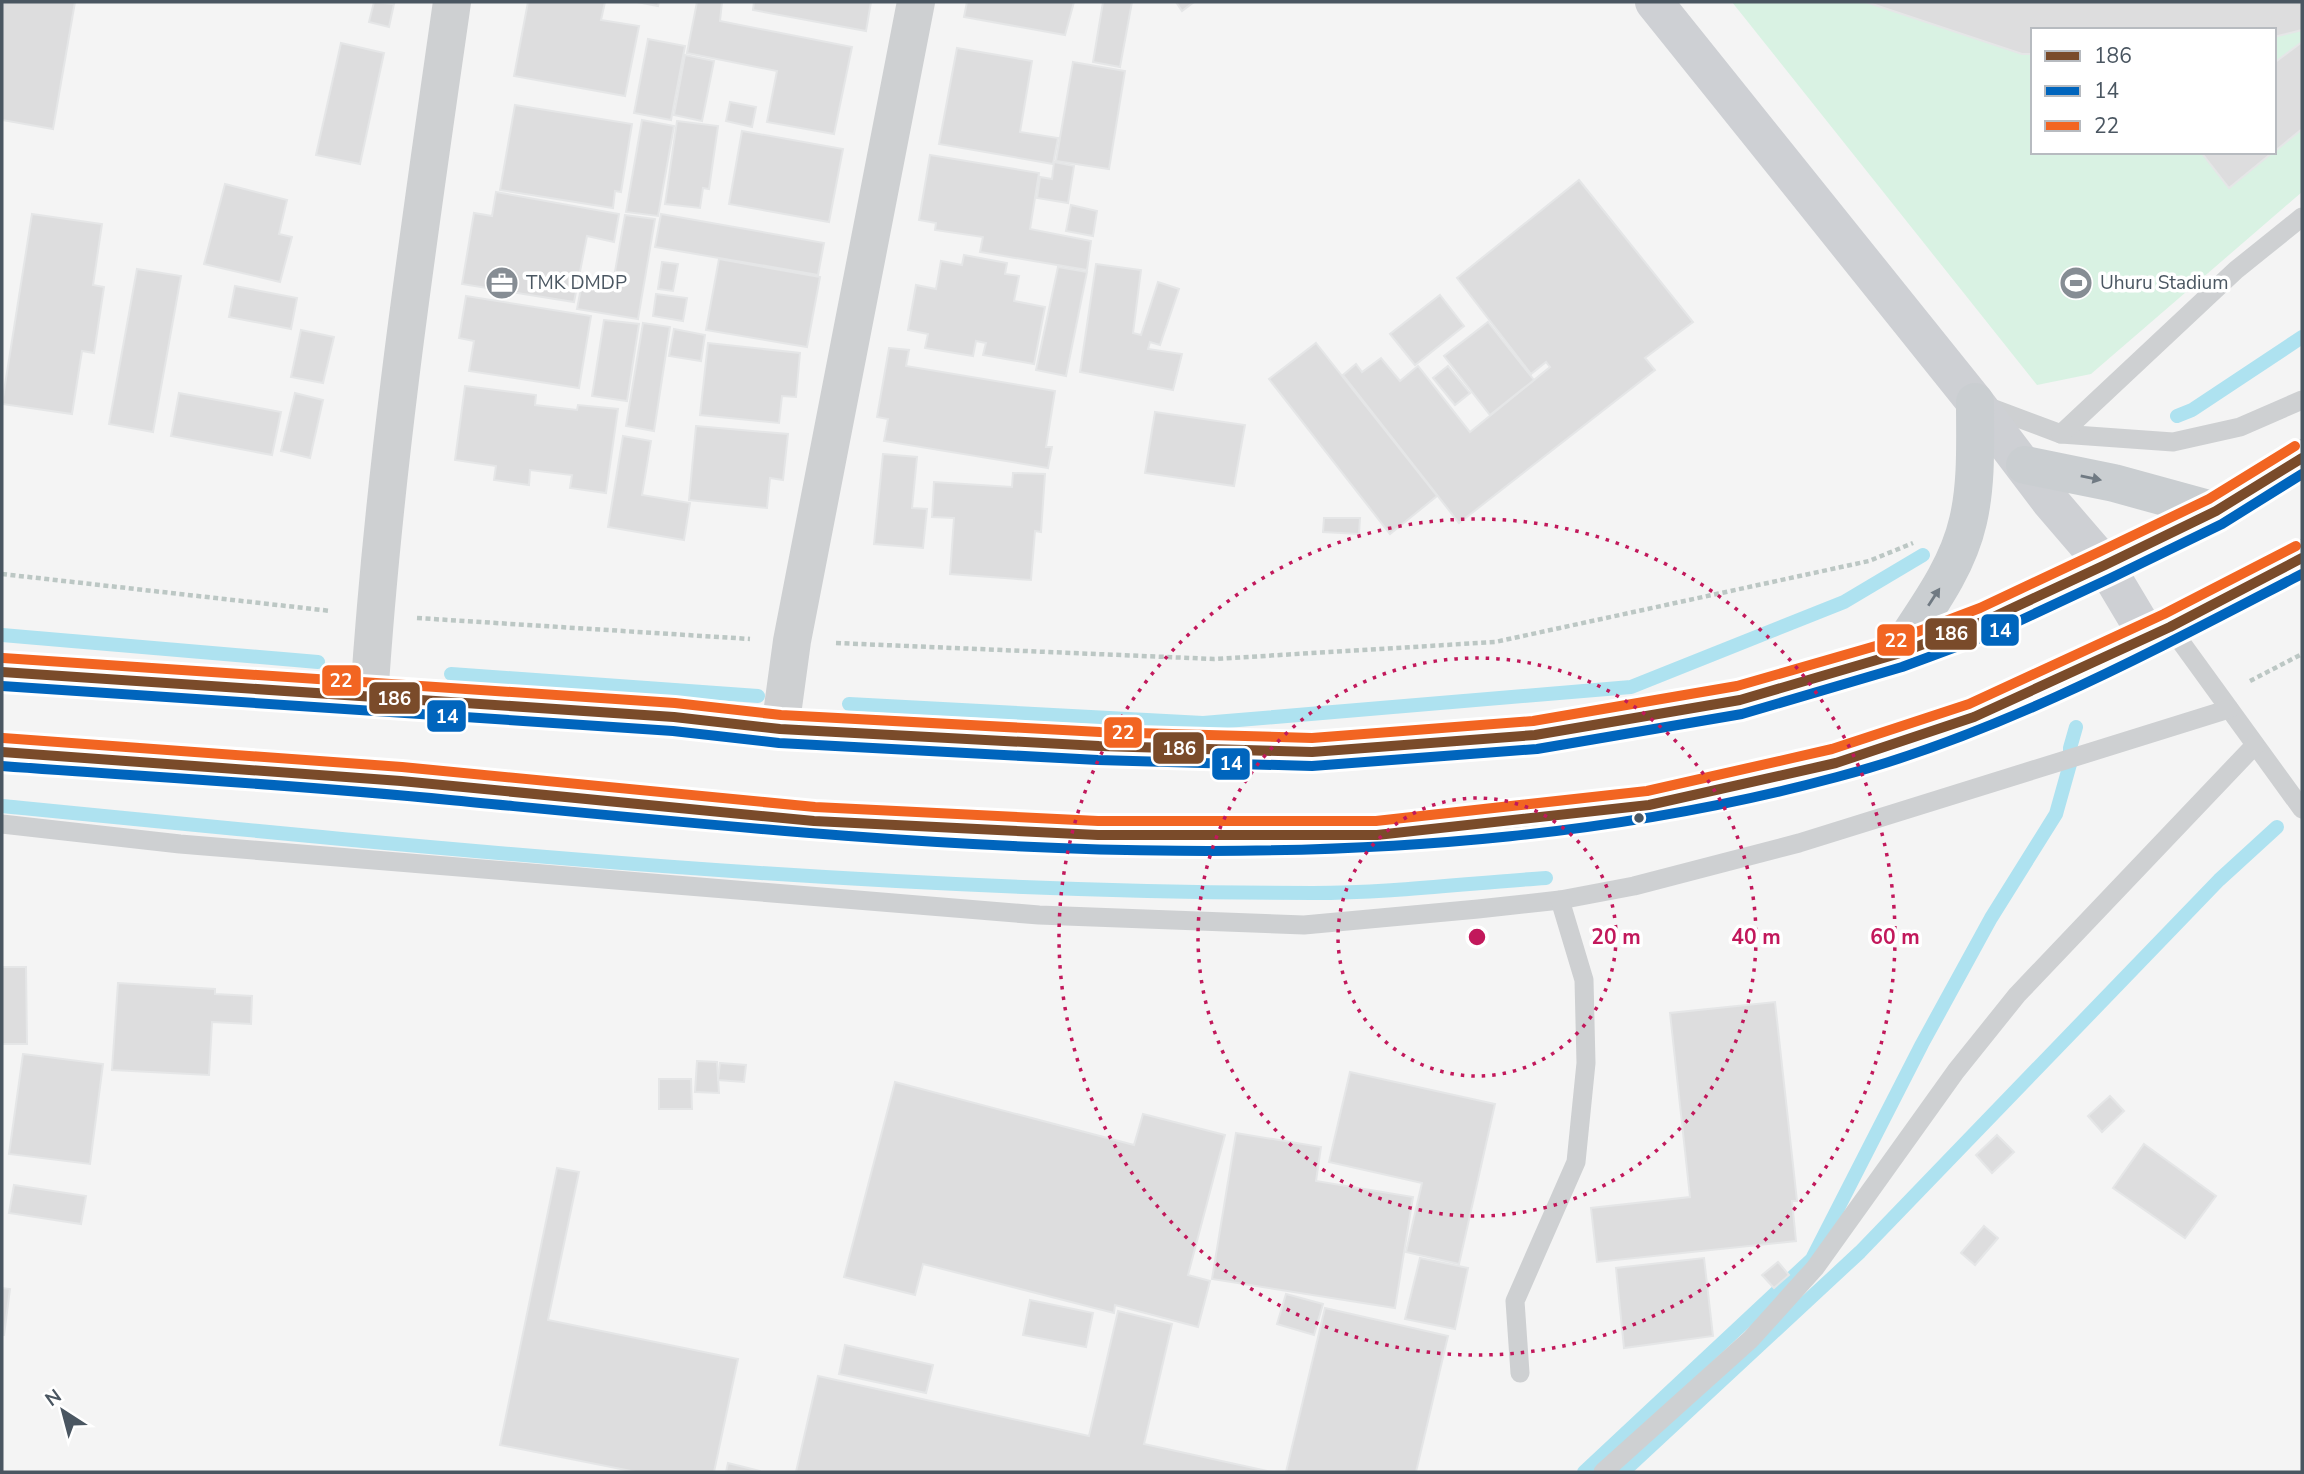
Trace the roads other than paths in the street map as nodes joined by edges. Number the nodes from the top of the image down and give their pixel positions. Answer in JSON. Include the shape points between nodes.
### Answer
{"nodes":[{"id":1,"x":452,"y":2,"type":"edge"},
{"id":2,"x":916,"y":2,"type":"edge"},
{"id":3,"x":1654,"y":2,"type":"edge"},
{"id":4,"x":2302,"y":217,"type":"edge"},
{"id":5,"x":2302,"y":400,"type":"edge"},
{"id":6,"x":1975,"y":402,"type":"junction"},
{"id":7,"x":2061,"y":434,"type":"junction"},
{"id":8,"x":2302,"y":458,"type":"edge"},
{"id":9,"x":2025,"y":465,"type":"junction"},
{"id":10,"x":2216,"y":511,"type":"junction"},
{"id":11,"x":2302,"y":558,"type":"edge"},
{"id":12,"x":2105,"y":565,"type":"junction"},
{"id":13,"x":2159,"y":632,"type":"junction"},
{"id":14,"x":1897,"y":654,"type":"junction"},
{"id":15,"x":2,"y":671,"type":"edge"},
{"id":16,"x":369,"y":699,"type":"junction"},
{"id":17,"x":2229,"y":709,"type":"junction"},
{"id":18,"x":780,"y":729,"type":"junction"},
{"id":19,"x":2255,"y":745,"type":"junction"},
{"id":20,"x":2,"y":752,"type":"edge"},
{"id":21,"x":2302,"y":809,"type":"edge"},
{"id":22,"x":2,"y":824,"type":"edge"},
{"id":23,"x":1560,"y":900,"type":"junction"},
{"id":24,"x":1520,"y":1373,"type":"dead end"},
{"id":25,"x":1603,"y":1472,"type":"edge"}],
"edges":[{"from":1,"to":16,"type":"street","via":[[402,355]]},
{"from":2,"to":18,"type":"street","via":[[792,641]]},
{"from":3,"to":6,"type":"street"},
{"from":4,"to":7,"type":"lane","via":[[2236,270]]},
{"from":5,"to":7,"type":"lane","via":[[2240,427],[2173,442]]},
{"from":6,"to":7,"type":"lane"},
{"from":6,"to":9,"type":"street"},
{"from":14,"to":6,"type":"main road","one_way":true,"via":[[1944,581],[1968,521],[1974,479]]},
{"from":8,"to":10,"type":"main road"},
{"from":9,"to":10,"type":"main road","one_way":true},
{"from":9,"to":12,"type":"street"},
{"from":10,"to":12,"type":"main road"},
{"from":11,"to":13,"type":"main road"},
{"from":12,"to":13,"type":"street"},
{"from":12,"to":14,"type":"main road","via":[[1985,621]]},
{"from":13,"to":17,"type":"lane"},
{"from":13,"to":20,"type":"main road","via":[[1974,717],[1836,763],[1649,805],[1377,835],[1098,835],[814,821],[401,782]]},
{"from":14,"to":18,"type":"main road","via":[[1740,700],[1535,735],[1312,752]]},
{"from":15,"to":16,"type":"main road"},
{"from":16,"to":18,"type":"main road","via":[[674,717]]},
{"from":17,"to":19,"type":"lane"},
{"from":17,"to":23,"type":"lane","via":[[1786,847]]},
{"from":19,"to":21,"type":"lane"},
{"from":19,"to":25,"type":"lane","via":[[2017,995],[1956,1071],[1815,1268],[1751,1339]]},
{"from":22,"to":23,"type":"lane","via":[[180,844],[1039,915],[1304,925]]},
{"from":23,"to":24,"type":"lane","via":[[1584,980],[1586,1063],[1576,1162],[1515,1301]]}]}
